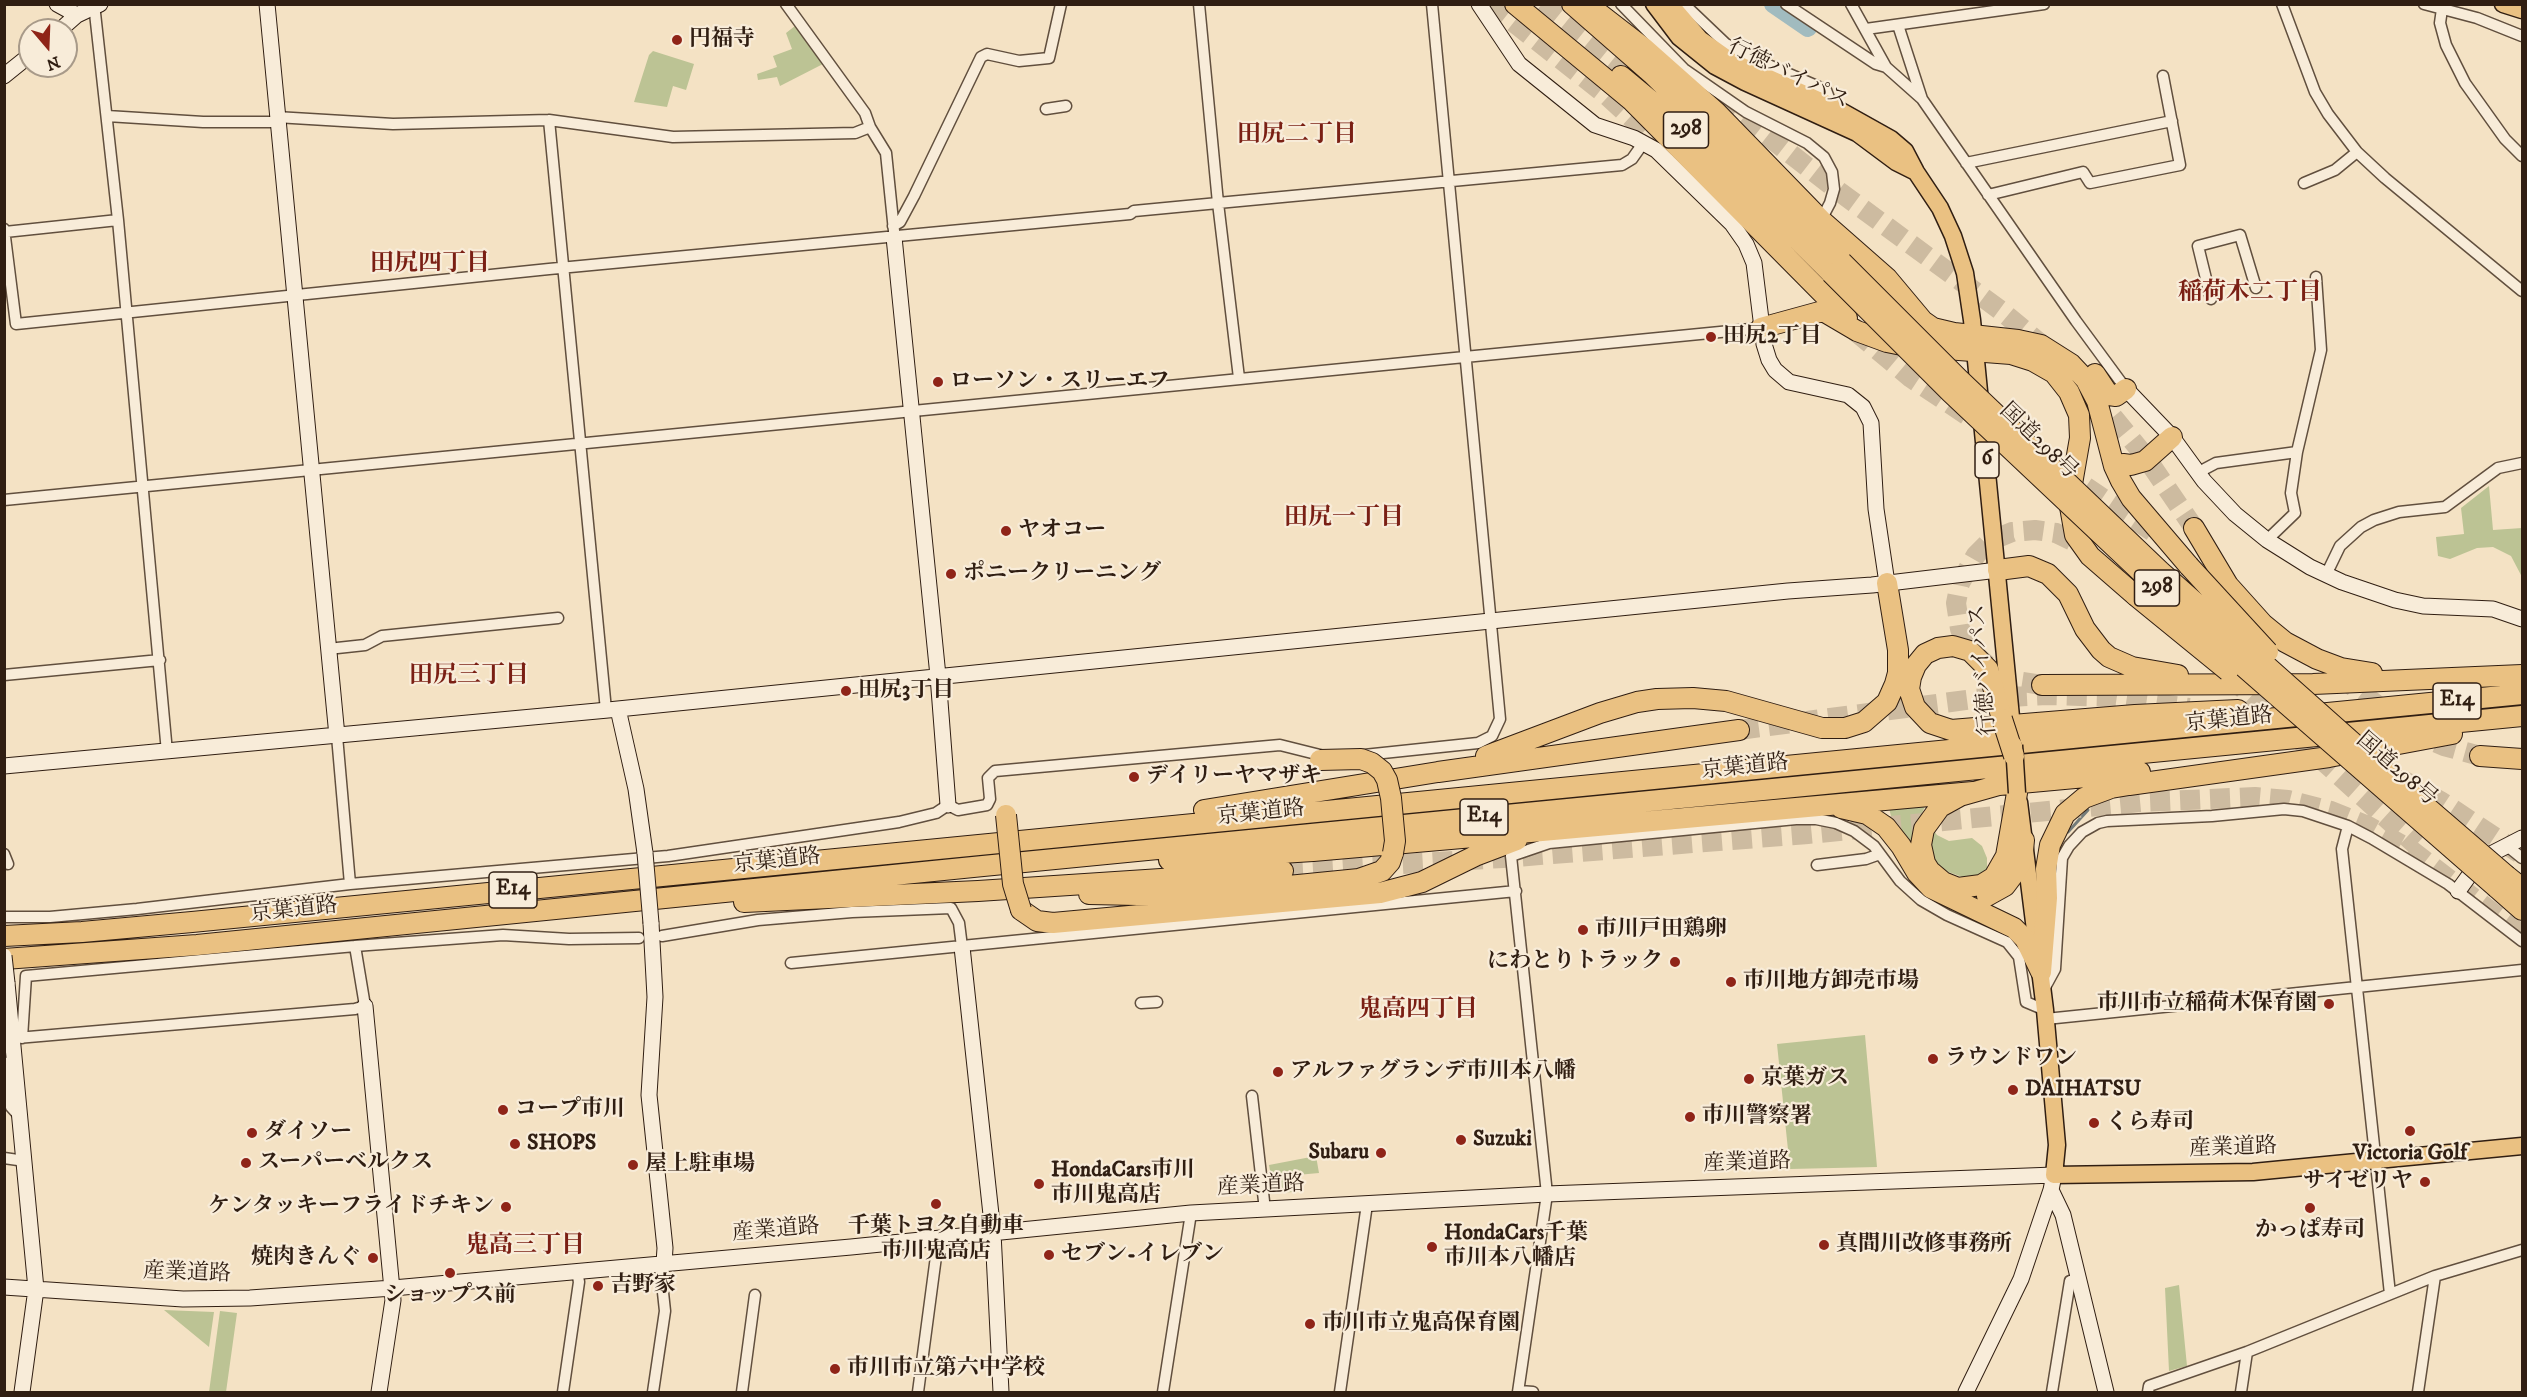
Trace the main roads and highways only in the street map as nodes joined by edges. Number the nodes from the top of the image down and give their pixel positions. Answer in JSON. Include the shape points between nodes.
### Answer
{"nodes":[{"id":1,"x":1515,"y":4,"type":"edge"},
{"id":2,"x":1527,"y":4,"type":"edge"},
{"id":3,"x":1572,"y":4,"type":"edge"},
{"id":4,"x":1587,"y":4,"type":"edge"},
{"id":5,"x":1654,"y":4,"type":"edge"},
{"id":6,"x":1670,"y":4,"type":"edge"},
{"id":7,"x":2503,"y":4,"type":"edge"},
{"id":8,"x":2523,"y":10,"type":"edge"},
{"id":9,"x":1805,"y":102,"type":"junction"},
{"id":10,"x":1916,"y":172,"type":"junction"},
{"id":11,"x":1792,"y":261,"type":"junction"},
{"id":12,"x":1837,"y":268,"type":"junction"},
{"id":13,"x":1875,"y":268,"type":"junction"},
{"id":14,"x":1824,"y":293,"type":"junction"},
{"id":15,"x":1796,"y":319,"type":"junction"},
{"id":16,"x":1761,"y":328,"type":"road end"},
{"id":17,"x":1867,"y":335,"type":"junction"},
{"id":18,"x":2004,"y":339,"type":"junction"},
{"id":19,"x":1975,"y":343,"type":"junction"},
{"id":20,"x":2126,"y":389,"type":"road end"},
{"id":21,"x":2172,"y":436,"type":"road end"},
{"id":22,"x":2078,"y":450,"type":"junction"},
{"id":23,"x":2194,"y":528,"type":"tunnel mouth"},
{"id":24,"x":1998,"y":570,"type":"junction"},
{"id":25,"x":1887,"y":583,"type":"road end"},
{"id":26,"x":2523,"y":675,"type":"edge"},
{"id":27,"x":2463,"y":677,"type":"junction"},
{"id":28,"x":2231,"y":684,"type":"junction"},
{"id":29,"x":2042,"y":685,"type":"tunnel mouth"},
{"id":30,"x":2523,"y":694,"type":"edge"},
{"id":31,"x":2391,"y":707,"type":"junction"},
{"id":32,"x":2007,"y":718,"type":"junction"},
{"id":33,"x":2523,"y":718,"type":"edge"},
{"id":34,"x":1739,"y":730,"type":"tunnel mouth"},
{"id":35,"x":2014,"y":756,"type":"joint"},
{"id":36,"x":2480,"y":756,"type":"tunnel mouth"},
{"id":37,"x":2523,"y":759,"type":"edge"},
{"id":38,"x":1320,"y":760,"type":"dead end"},
{"id":39,"x":2236,"y":770,"type":"junction"},
{"id":40,"x":1438,"y":772,"type":"junction"},
{"id":41,"x":1973,"y":792,"type":"junction"},
{"id":42,"x":2017,"y":793,"type":"junction"},
{"id":43,"x":2393,"y":800,"type":"junction"},
{"id":44,"x":1793,"y":807,"type":"junction"},
{"id":45,"x":1006,"y":814,"type":"dead end"},
{"id":46,"x":1542,"y":831,"type":"junction"},
{"id":47,"x":1022,"y":840,"type":"junction"},
{"id":48,"x":2024,"y":840,"type":"junction"},
{"id":49,"x":2465,"y":841,"type":"junction"},
{"id":50,"x":983,"y":866,"type":"junction"},
{"id":51,"x":1283,"y":871,"type":"tunnel mouth"},
{"id":52,"x":2509,"y":884,"type":"edge"},
{"id":53,"x":978,"y":891,"type":"junction"},
{"id":54,"x":1948,"y":898,"type":"junction"},
{"id":55,"x":566,"y":908,"type":"junction"},
{"id":56,"x":2523,"y":910,"type":"edge"},
{"id":57,"x":4,"y":936,"type":"edge"},
{"id":58,"x":4,"y":957,"type":"edge"},
{"id":59,"x":2042,"y":981,"type":"junction"},
{"id":60,"x":2523,"y":1146,"type":"edge"},
{"id":61,"x":2053,"y":1182,"type":"joint"}],
"edges":[{"from":1,"to":11,"type":"highway","number":"298","via":[[1631,100]]},
{"from":2,"to":12,"type":"highway","name":"国道298号","number":"298","via":[[1692,135]]},
{"from":3,"to":12,"type":"highway","name":"国道298号","number":"298","via":[[1652,74]]},
{"from":4,"to":13,"type":"highway","number":"298","via":[[1646,49],[1716,112],[1821,220]]},
{"from":5,"to":9,"type":"main road","name":"行徳バイパス","number":"6","via":[[1679,38],[1704,59],[1745,82]]},
{"from":6,"to":9,"type":"main road","name":"行徳バイパス","number":"6","via":[[1700,39]]},
{"from":7,"to":8,"type":"main road"},
{"from":9,"to":10,"type":"main road","name":"行徳バイパス","number":"6"},
{"from":9,"to":10,"type":"main road","name":"行徳バイパス","number":"6","via":[[1832,106],[1874,128],[1905,151]]},
{"from":10,"to":19,"type":"main road","name":"行徳バイパス","number":"6","via":[[1953,236],[1965,273]]},
{"from":11,"to":14,"type":"highway","number":"298"},
{"from":11,"to":15,"type":"highway","via":[[1807,293]]},
{"from":12,"to":43,"type":"highway","name":"国道298号","number":"298","bridge":true,"via":[[1975,416],[2213,640]]},
{"from":12,"to":49,"type":"highway","name":"国道298号","number":"298","bridge":true,"via":[[2160,571]]},
{"from":13,"to":14,"type":"highway","via":[[1854,265]]},
{"from":13,"to":19,"type":"highway","number":"298","via":[[1923,321]]},
{"from":14,"to":15,"type":"highway"},
{"from":14,"to":17,"type":"highway","number":"298"},
{"from":15,"to":16,"type":"highway"},
{"from":15,"to":17,"type":"highway","via":[[1829,312]]},
{"from":17,"to":19,"type":"highway","number":"298","via":[[1907,346]]},
{"from":18,"to":19,"type":"highway","number":"298"},
{"from":18,"to":20,"type":"highway","via":[[2031,336],[2056,340],[2080,357],[2109,395],[2116,396]]},
{"from":18,"to":49,"type":"highway","number":"298","bridge":true,"via":[[2042,345],[2079,372],[2097,401],[2114,466],[2131,498],[2238,621],[2302,687],[2406,779]]},
{"from":19,"to":22,"type":"highway","number":"298","via":[[2022,357],[2054,373],[2069,392],[2079,416]]},
{"from":19,"to":24,"type":"main road","name":"行徳バイパス","number":"6"},
{"from":21,"to":22,"type":"highway","via":[[2145,461],[2131,465]]},
{"from":22,"to":43,"type":"highway","number":"298","bridge":true,"via":[[2069,501],[2075,535],[2090,556],[2314,743]]},
{"from":23,"to":27,"type":"highway","via":[[2242,604],[2297,649],[2356,671]]},
{"from":24,"to":28,"type":"highway","via":[[2029,566],[2056,579],[2092,640],[2119,662],[2154,672]]},
{"from":24,"to":32,"type":"main road","name":"行徳バイパス","number":"6"},
{"from":25,"to":40,"type":"highway","via":[[1898,673],[1887,702],[1864,722],[1845,728],[1822,728],[1726,701],[1657,699],[1609,710]]},
{"from":26,"to":27,"type":"highway"},
{"from":27,"to":28,"type":"highway"},
{"from":28,"to":29,"type":"highway"},
{"from":30,"to":31,"type":"highway","name":"京葉道路","number":"E14"},
{"from":31,"to":32,"type":"highway","via":[[2228,710],[1951,730],[1930,723],[1915,707],[1909,688],[1916,665],[1925,654],[1938,648],[1953,646],[1970,651],[1988,669]]},
{"from":31,"to":47,"type":"highway","name":"京葉道路","number":"E14"},
{"from":32,"to":35,"type":"highway","bridge":true},
{"from":33,"to":39,"type":"highway","via":[[2341,755]]},
{"from":33,"to":50,"type":"highway","name":"京葉道路","number":"E14"},
{"from":34,"to":40,"type":"highway"},
{"from":35,"to":42,"type":"main road","name":"行徳バイパス","bridge":true},
{"from":36,"to":37,"type":"highway"},
{"from":38,"to":53,"type":"highway","bridge":true,"via":[[1361,759],[1372,763],[1386,777],[1391,798],[1393,853],[1385,868],[1375,875],[1155,896]]},
{"from":39,"to":41,"type":"highway","via":[[2101,775],[1999,785]]},
{"from":39,"to":59,"type":"highway","via":[[2111,788],[2084,798],[2066,814],[2053,834],[2047,856]]},
{"from":40,"to":47,"type":"highway"},
{"from":41,"to":42,"type":"highway","via":[[1940,807],[1927,821],[1922,837],[1930,871],[1958,888],[1981,885],[1999,872],[2006,856]]},
{"from":41,"to":44,"type":"highway"},
{"from":42,"to":48,"type":"main road","name":"行徳バイパス"},
{"from":43,"to":52,"type":"highway","name":"国道298号","number":"298","bridge":true},
{"from":44,"to":46,"type":"highway"},
{"from":44,"to":54,"type":"highway","via":[[1838,808],[1867,814],[1893,835],[1923,881]]},
{"from":45,"to":46,"type":"highway","bridge":true,"via":[[1013,884],[1021,910],[1037,921],[1053,923],[1380,893],[1422,882],[1487,850]]},
{"from":46,"to":50,"type":"highway","via":[[1204,858]]},
{"from":47,"to":57,"type":"highway","name":"京葉道路","number":"E14","via":[[181,923]]},
{"from":48,"to":54,"type":"highway","via":[[2022,861],[2005,886],[1972,900]]},
{"from":48,"to":59,"type":"main road","name":"行徳バイパス"},
{"from":49,"to":52,"type":"highway","name":"国道298号","number":"298","bridge":true},
{"from":50,"to":55,"type":"highway","name":"京葉道路","number":"E14"},
{"from":51,"to":53,"type":"highway"},
{"from":52,"to":56,"type":"highway","name":"国道298号","number":"298"},
{"from":53,"to":55,"type":"highway"},
{"from":54,"to":59,"type":"highway","via":[[2014,928],[2025,939]]},
{"from":55,"to":58,"type":"highway","name":"京葉道路","number":"E14","via":[[162,948]]},
{"from":59,"to":61,"type":"main road","name":"行徳バイパス","via":[[2057,1144]]},
{"from":60,"to":61,"type":"main road","name":"産業道路","via":[[2244,1172]]}]}
